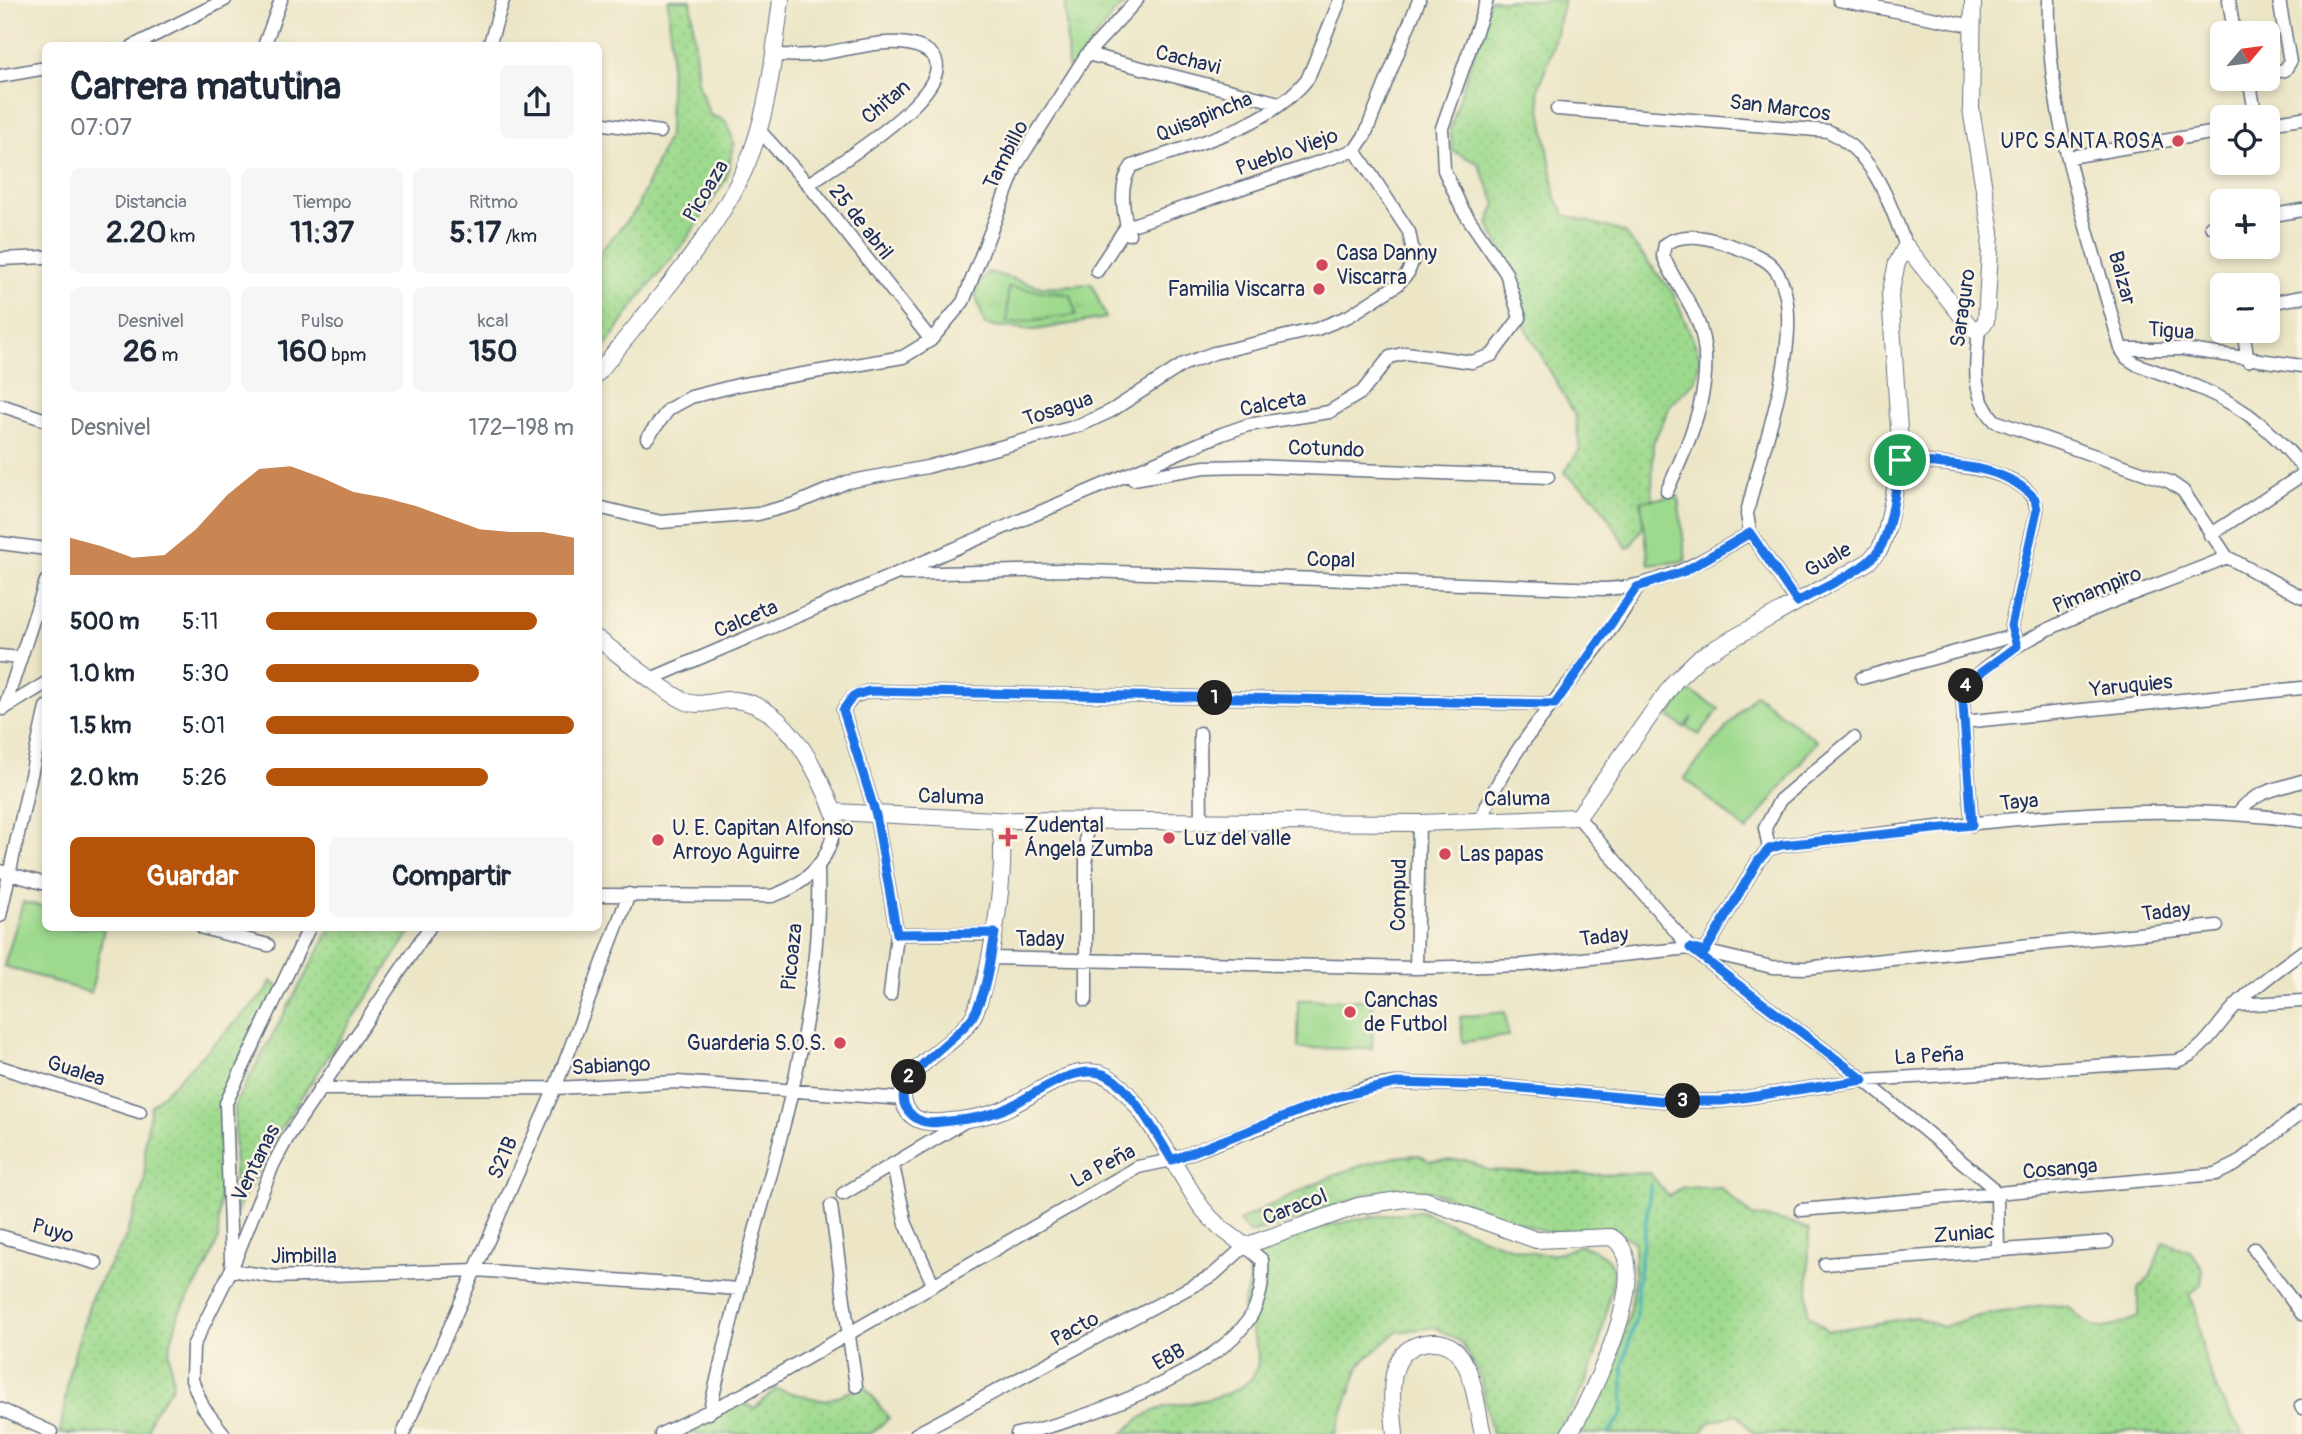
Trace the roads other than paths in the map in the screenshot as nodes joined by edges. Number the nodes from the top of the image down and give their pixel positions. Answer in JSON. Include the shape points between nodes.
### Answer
{"nodes":[{"id":1,"x":225,"y":0,"type":"edge"},
{"id":2,"x":281,"y":0,"type":"edge"},
{"id":3,"x":503,"y":0,"type":"edge"},
{"id":4,"x":1137,"y":0,"type":"edge"},
{"id":5,"x":1340,"y":0,"type":"edge"},
{"id":6,"x":1419,"y":0,"type":"edge"},
{"id":7,"x":1487,"y":0,"type":"edge"},
{"id":8,"x":1839,"y":0,"type":"edge"},
{"id":9,"x":1973,"y":0,"type":"edge"},
{"id":10,"x":2049,"y":0,"type":"edge"},
{"id":11,"x":2229,"y":0,"type":"edge"},
{"id":12,"x":2279,"y":0,"type":"edge"},
{"id":13,"x":778,"y":1,"type":"edge"},
{"id":14,"x":2232,"y":21,"type":"edge"},
{"id":15,"x":1973,"y":26,"type":"junction"},
{"id":16,"x":141,"y":42,"type":"edge"},
{"id":17,"x":265,"y":42,"type":"edge"},
{"id":18,"x":490,"y":42,"type":"edge"},
{"id":19,"x":1087,"y":54,"type":"junction"},
{"id":20,"x":775,"y":55,"type":"junction"},
{"id":21,"x":42,"y":69,"type":"edge"},
{"id":22,"x":2280,"y":71,"type":"edge"},
{"id":23,"x":0,"y":76,"type":"edge"},
{"id":24,"x":1279,"y":103,"type":"junction"},
{"id":25,"x":1557,"y":109,"type":"dead end"},
{"id":26,"x":2302,"y":118,"type":"edge"},
{"id":27,"x":2280,"y":122,"type":"edge"},
{"id":28,"x":602,"y":123,"type":"edge"},
{"id":29,"x":759,"y":130,"type":"junction"},
{"id":30,"x":660,"y":132,"type":"dead end"},
{"id":31,"x":2210,"y":133,"type":"edge"},
{"id":32,"x":1355,"y":149,"type":"junction"},
{"id":33,"x":2070,"y":157,"type":"junction"},
{"id":34,"x":808,"y":184,"type":"junction"},
{"id":35,"x":2302,"y":210,"type":"edge"},
{"id":36,"x":2280,"y":214,"type":"edge"},
{"id":37,"x":1128,"y":231,"type":"junction"},
{"id":38,"x":1906,"y":246,"type":"junction"},
{"id":39,"x":42,"y":257,"type":"edge"},
{"id":40,"x":0,"y":259,"type":"edge"},
{"id":41,"x":1097,"y":271,"type":"dead end"},
{"id":42,"x":2302,"y":297,"type":"edge"},
{"id":43,"x":2280,"y":301,"type":"edge"},
{"id":44,"x":1979,"y":329,"type":"junction"},
{"id":45,"x":931,"y":340,"type":"junction"},
{"id":46,"x":2245,"y":343,"type":"edge"},
{"id":47,"x":2121,"y":348,"type":"junction"},
{"id":48,"x":2248,"y":360,"type":"junction"},
{"id":49,"x":2302,"y":366,"type":"edge"},
{"id":50,"x":602,"y":368,"type":"edge"},
{"id":51,"x":0,"y":405,"type":"edge"},
{"id":52,"x":42,"y":419,"type":"edge"},
{"id":53,"x":648,"y":438,"type":"dead end"},
{"id":54,"x":1900,"y":460,"type":"junction"},
{"id":55,"x":2302,"y":467,"type":"edge"},
{"id":56,"x":2302,"y":475,"type":"edge"},
{"id":57,"x":1548,"y":477,"type":"dead end"},
{"id":58,"x":1105,"y":485,"type":"junction"},
{"id":59,"x":1667,"y":491,"type":"dead end"},
{"id":60,"x":602,"y":508,"type":"edge"},
{"id":61,"x":1750,"y":533,"type":"junction"},
{"id":62,"x":2210,"y":535,"type":"junction"},
{"id":63,"x":0,"y":543,"type":"edge"},
{"id":64,"x":42,"y":549,"type":"edge"},
{"id":65,"x":2227,"y":556,"type":"junction"},
{"id":66,"x":898,"y":574,"type":"junction"},
{"id":67,"x":1637,"y":587,"type":"junction"},
{"id":68,"x":42,"y":593,"type":"edge"},
{"id":69,"x":2302,"y":597,"type":"edge"},
{"id":70,"x":1797,"y":602,"type":"junction"},
{"id":71,"x":2015,"y":641,"type":"junction"},
{"id":72,"x":602,"y":642,"type":"edge"},
{"id":73,"x":0,"y":656,"type":"edge"},
{"id":74,"x":20,"y":657,"type":"junction"},
{"id":75,"x":653,"y":678,"type":"junction"},
{"id":76,"x":1862,"y":678,"type":"dead end"},
{"id":77,"x":42,"y":685,"type":"edge"},
{"id":78,"x":2302,"y":688,"type":"edge"},
{"id":79,"x":1555,"y":704,"type":"junction"},
{"id":80,"x":2,"y":710,"type":"edge"},
{"id":81,"x":1963,"y":722,"type":"junction"},
{"id":82,"x":42,"y":723,"type":"edge"},
{"id":83,"x":1200,"y":733,"type":"dead end"},
{"id":84,"x":1854,"y":738,"type":"dead end"},
{"id":85,"x":2302,"y":781,"type":"edge"},
{"id":86,"x":834,"y":812,"type":"junction"},
{"id":87,"x":2239,"y":812,"type":"junction"},
{"id":88,"x":876,"y":815,"type":"junction"},
{"id":89,"x":1578,"y":817,"type":"junction"},
{"id":90,"x":1086,"y":819,"type":"junction"},
{"id":91,"x":996,"y":820,"type":"junction"},
{"id":92,"x":1201,"y":820,"type":"junction"},
{"id":93,"x":1481,"y":820,"type":"junction"},
{"id":94,"x":2302,"y":821,"type":"edge"},
{"id":95,"x":1419,"y":823,"type":"junction"},
{"id":96,"x":1972,"y":825,"type":"junction"},
{"id":97,"x":1769,"y":849,"type":"junction"},
{"id":98,"x":818,"y":868,"type":"junction"},
{"id":99,"x":4,"y":873,"type":"edge"},
{"id":100,"x":42,"y":883,"type":"edge"},
{"id":101,"x":629,"y":894,"type":"junction"},
{"id":102,"x":602,"y":895,"type":"edge"},
{"id":103,"x":0,"y":916,"type":"edge"},
{"id":104,"x":2217,"y":926,"type":"dead end"},
{"id":105,"x":214,"y":931,"type":"edge"},
{"id":106,"x":308,"y":931,"type":"edge"},
{"id":107,"x":427,"y":931,"type":"edge"},
{"id":108,"x":995,"y":933,"type":"junction"},
{"id":109,"x":897,"y":934,"type":"junction"},
{"id":110,"x":268,"y":945,"type":"dead end"},
{"id":111,"x":1690,"y":948,"type":"junction"},
{"id":112,"x":2302,"y":951,"type":"edge"},
{"id":113,"x":1705,"y":952,"type":"junction"},
{"id":114,"x":990,"y":958,"type":"junction"},
{"id":115,"x":1086,"y":959,"type":"junction"},
{"id":116,"x":1416,"y":968,"type":"junction"},
{"id":117,"x":890,"y":995,"type":"dead end"},
{"id":118,"x":1086,"y":1000,"type":"dead end"},
{"id":119,"x":2302,"y":1001,"type":"edge"},
{"id":120,"x":2237,"y":1004,"type":"junction"},
{"id":121,"x":0,"y":1067,"type":"edge"},
{"id":122,"x":1864,"y":1080,"type":"junction"},
{"id":123,"x":555,"y":1088,"type":"junction"},
{"id":124,"x":320,"y":1089,"type":"junction"},
{"id":125,"x":793,"y":1092,"type":"junction"},
{"id":126,"x":903,"y":1099,"type":"junction"},
{"id":127,"x":140,"y":1112,"type":"dead end"},
{"id":128,"x":2302,"y":1112,"type":"edge"},
{"id":129,"x":968,"y":1120,"type":"junction"},
{"id":130,"x":1172,"y":1160,"type":"junction"},
{"id":131,"x":893,"y":1166,"type":"junction"},
{"id":132,"x":843,"y":1194,"type":"dead end"},
{"id":133,"x":1997,"y":1195,"type":"junction"},
{"id":134,"x":831,"y":1206,"type":"dead end"},
{"id":135,"x":1801,"y":1210,"type":"dead end"},
{"id":136,"x":0,"y":1236,"type":"edge"},
{"id":137,"x":2107,"y":1242,"type":"dead end"},
{"id":138,"x":1245,"y":1246,"type":"junction"},
{"id":139,"x":2254,"y":1249,"type":"dead end"},
{"id":140,"x":1998,"y":1250,"type":"junction"},
{"id":141,"x":96,"y":1263,"type":"dead end"},
{"id":142,"x":1825,"y":1264,"type":"dead end"},
{"id":143,"x":231,"y":1270,"type":"junction"},
{"id":144,"x":475,"y":1270,"type":"junction"},
{"id":145,"x":933,"y":1284,"type":"junction"},
{"id":146,"x":739,"y":1289,"type":"junction"},
{"id":147,"x":2302,"y":1314,"type":"edge"},
{"id":148,"x":849,"y":1335,"type":"junction"},
{"id":149,"x":856,"y":1386,"type":"dead end"},
{"id":150,"x":0,"y":1409,"type":"edge"},
{"id":151,"x":709,"y":1413,"type":"junction"},
{"id":152,"x":51,"y":1432,"type":"dead end"},
{"id":153,"x":224,"y":1434,"type":"edge"},
{"id":154,"x":403,"y":1434,"type":"edge"},
{"id":155,"x":661,"y":1434,"type":"edge"},
{"id":156,"x":916,"y":1434,"type":"edge"},
{"id":157,"x":1017,"y":1434,"type":"edge"},
{"id":158,"x":1395,"y":1434,"type":"edge"},
{"id":159,"x":1483,"y":1434,"type":"edge"},
{"id":160,"x":1569,"y":1434,"type":"edge"}],
"edges":[{"from":1,"to":16,"type":"street"},
{"from":2,"to":17,"type":"street"},
{"from":3,"to":18,"type":"street"},
{"from":4,"to":19,"type":"street","name":"Tambillo"},
{"from":5,"to":24,"type":"street","name":"Quisapincha","via":[[1308,78]]},
{"from":6,"to":32,"type":"street","name":"Pueblo Viejo","via":[[1365,135]]},
{"from":7,"to":58,"type":"street","name":"Calceta","via":[[1442,128],[1444,170],[1462,209],[1506,273],[1520,318],[1502,343],[1492,355],[1472,362],[1406,353],[1390,358],[1362,392],[1329,412],[1248,425]]},
{"from":8,"to":15,"type":"street"},
{"from":9,"to":15,"type":"street","name":"Saraguro"},
{"from":10,"to":33,"type":"street","name":"Balzar","via":[[2054,94]]},
{"from":11,"to":14,"type":"street"},
{"from":12,"to":22,"type":"street","via":[[2290,62]]},
{"from":13,"to":20,"type":"street","name":"Picoaza"},
{"from":15,"to":44,"type":"street","name":"Saraguro","via":[[1971,109],[1991,232],[1990,294],[1986,321]]},
{"from":19,"to":24,"type":"street","name":"Cachavi"},
{"from":19,"to":45,"type":"street","name":"Tambillo","via":[[1017,164],[963,302]]},
{"from":20,"to":29,"type":"street","name":"Picoaza"},
{"from":20,"to":34,"type":"street","name":"Chitan","via":[[910,44],[926,50],[935,61],[937,73],[920,101]]},
{"from":21,"to":23,"type":"street"},
{"from":24,"to":37,"type":"street","name":"Quisapincha","via":[[1244,125],[1132,166],[1125,175]]},
{"from":25,"to":38,"type":"street","name":"San Marcos","via":[[1828,131],[1846,140],[1875,172]]},
{"from":26,"to":27,"type":"street"},
{"from":28,"to":30,"type":"street"},
{"from":29,"to":34,"type":"street","name":"25 de abril"},
{"from":29,"to":50,"type":"street","name":"Picoaza","via":[[723,208]]},
{"from":31,"to":33,"type":"street"},
{"from":32,"to":37,"type":"street","name":"Pueblo Viejo"},
{"from":32,"to":60,"type":"street","name":"Tosagua","via":[[1409,232],[1414,257],[1397,285],[1349,316],[1317,329],[1184,364],[1081,425],[928,467],[847,482],[758,514],[661,522]]},
{"from":33,"to":47,"type":"street","name":"Balzar"},
{"from":34,"to":45,"type":"street","name":"25 de abril"},
{"from":35,"to":36,"type":"street"},
{"from":37,"to":41,"type":"street"},
{"from":38,"to":44,"type":"street","name":"San Marcos","via":[[1972,329]]},
{"from":38,"to":54,"type":"street","name":"Guale","via":[[1890,295]]},
{"from":39,"to":40,"type":"street"},
{"from":42,"to":43,"type":"street"},
{"from":44,"to":62,"type":"street","name":"Saraguro","via":[[1977,392],[1983,409],[1995,421],[2170,482],[2183,491]]},
{"from":45,"to":53,"type":"street","name":"Tambillo","via":[[903,357],[691,397],[669,409]]},
{"from":46,"to":48,"type":"street"},
{"from":47,"to":48,"type":"street","name":"Tigua","via":[[2182,349]]},
{"from":47,"to":55,"type":"street","via":[[2136,364],[2248,411]]},
{"from":48,"to":49,"type":"street","name":"Tigua"},
{"from":51,"to":52,"type":"street"},
{"from":54,"to":70,"type":"street","name":"Guale","via":[[1880,549],[1868,562]]},
{"from":54,"to":71,"type":"street","via":[[1995,473],[2035,499],[2037,510],[2011,626]]},
{"from":56,"to":62,"type":"street"},
{"from":57,"to":58,"type":"street","name":"Cotundo","via":[[1205,467]]},
{"from":58,"to":66,"type":"street","name":"Calceta"},
{"from":59,"to":61,"type":"street","via":[[1688,443],[1708,355],[1703,334],[1663,255],[1665,244],[1676,237],[1692,236],[1755,255],[1773,267],[1787,305],[1782,371],[1746,514]]},
{"from":61,"to":67,"type":"street","name":"Copal","via":[[1685,571]]},
{"from":61,"to":70,"type":"street"},
{"from":62,"to":65,"type":"street","name":"Saraguro"},
{"from":63,"to":64,"type":"street"},
{"from":65,"to":69,"type":"street","name":"Saraguro"},
{"from":65,"to":71,"type":"street","name":"Pimampiro"},
{"from":66,"to":67,"type":"street","name":"Copal","via":[[1060,570]]},
{"from":66,"to":75,"type":"street","name":"Calceta"},
{"from":67,"to":79,"type":"street"},
{"from":68,"to":74,"type":"street"},
{"from":70,"to":89,"type":"street","name":"Guale","via":[[1686,669]]},
{"from":71,"to":76,"type":"street"},
{"from":71,"to":81,"type":"street","name":"Pimampiro","via":[[1962,691]]},
{"from":72,"to":75,"type":"street"},
{"from":73,"to":74,"type":"street"},
{"from":74,"to":80,"type":"street"},
{"from":75,"to":86,"type":"street","via":[[692,703],[733,699],[774,713],[826,791]]},
{"from":77,"to":80,"type":"street"},
{"from":78,"to":81,"type":"street","name":"Yaruquies"},
{"from":79,"to":88,"type":"street","via":[[869,691],[853,696],[843,710]]},
{"from":79,"to":93,"type":"street","via":[[1529,729],[1493,789]]},
{"from":81,"to":96,"type":"street","name":"Pimampiro"},
{"from":82,"to":99,"type":"street"},
{"from":83,"to":92,"type":"street"},
{"from":84,"to":97,"type":"street","via":[[1780,800],[1765,828]]},
{"from":85,"to":87,"type":"street","via":[[2257,796]]},
{"from":86,"to":88,"type":"street","name":"Caluma"},
{"from":86,"to":98,"type":"street","name":"Picoaza","via":[[833,834]]},
{"from":87,"to":94,"type":"street","name":"Taya"},
{"from":87,"to":96,"type":"street","name":"Taya","via":[[2126,812]]},
{"from":88,"to":91,"type":"street","name":"Caluma"},
{"from":88,"to":109,"type":"street"},
{"from":89,"to":93,"type":"street","name":"Caluma"},
{"from":89,"to":111,"type":"street","name":"Caluma"},
{"from":90,"to":91,"type":"street","name":"Caluma"},
{"from":90,"to":92,"type":"street","name":"Caluma"},
{"from":90,"to":115,"type":"street"},
{"from":91,"to":108,"type":"street","via":[[1003,837]]},
{"from":92,"to":95,"type":"street","name":"Caluma"},
{"from":93,"to":95,"type":"street","name":"Caluma"},
{"from":95,"to":116,"type":"street","name":"Compud"},
{"from":96,"to":97,"type":"street","name":"Taya"},
{"from":97,"to":113,"type":"street"},
{"from":98,"to":101,"type":"street","via":[[801,884],[772,896]]},
{"from":98,"to":125,"type":"street","name":"Picoaza","via":[[819,905],[808,1010]]},
{"from":99,"to":100,"type":"street"},
{"from":99,"to":103,"type":"street"},
{"from":101,"to":102,"type":"street"},
{"from":101,"to":123,"type":"street","name":"S21B"},
{"from":104,"to":113,"type":"street","name":"Taday","via":[[1805,968],[1772,967]]},
{"from":105,"to":110,"type":"street"},
{"from":106,"to":143,"type":"street","via":[[226,1103]]},
{"from":107,"to":124,"type":"street","name":"Ventanas"},
{"from":108,"to":109,"type":"street"},
{"from":108,"to":114,"type":"street"},
{"from":109,"to":117,"type":"street"},
{"from":111,"to":113,"type":"street","name":"Taday"},
{"from":111,"to":116,"type":"street","name":"Taday","via":[[1523,965]]},
{"from":111,"to":122,"type":"street","name":"Caluma"},
{"from":112,"to":120,"type":"street","name":"La Peña"},
{"from":114,"to":115,"type":"street","name":"Taday"},
{"from":114,"to":126,"type":"street","via":[[980,1002],[970,1022],[909,1077]]},
{"from":115,"to":116,"type":"street","name":"Taday"},
{"from":115,"to":118,"type":"street"},
{"from":119,"to":120,"type":"street"},
{"from":120,"to":122,"type":"street","name":"La Peña","via":[[2200,1048],[2177,1061]]},
{"from":121,"to":127,"type":"street","name":"Gualea"},
{"from":122,"to":130,"type":"street","name":"La Peña","via":[[1722,1101],[1397,1083],[1336,1097]]},
{"from":122,"to":133,"type":"street","name":"Caluma"},
{"from":123,"to":124,"type":"street","name":"Sabiango"},
{"from":123,"to":125,"type":"street","name":"Sabiango","via":[[677,1082]]},
{"from":123,"to":144,"type":"street","name":"S21B"},
{"from":124,"to":143,"type":"street","name":"Ventanas","via":[[273,1165]]},
{"from":125,"to":126,"type":"street","name":"Sabiango"},
{"from":125,"to":146,"type":"street","name":"Picoaza"},
{"from":126,"to":129,"type":"street","via":[[910,1114],[922,1121]]},
{"from":128,"to":133,"type":"street","name":"Cosanga","via":[[2235,1165],[2216,1174]]},
{"from":129,"to":130,"type":"street","name":"Caracol","via":[[1027,1100],[1078,1073],[1100,1073],[1118,1083]]},
{"from":129,"to":131,"type":"street","name":"Caracol"},
{"from":130,"to":138,"type":"street","name":"Caracol","via":[[1216,1224]]},
{"from":130,"to":145,"type":"street","name":"La Peña","via":[[1138,1167]]},
{"from":131,"to":132,"type":"street","name":"Caracol"},
{"from":131,"to":145,"type":"street","via":[[906,1224]]},
{"from":133,"to":135,"type":"street","name":"Cosanga"},
{"from":133,"to":140,"type":"street"},
{"from":134,"to":148,"type":"street"},
{"from":136,"to":141,"type":"street","name":"Puyo"},
{"from":137,"to":140,"type":"street","name":"Zuniac"},
{"from":138,"to":156,"type":"street","name":"Pacto","via":[[1213,1275]]},
{"from":138,"to":157,"type":"street","name":"E8B","via":[[1262,1260],[1264,1285],[1252,1314],[1236,1334],[1150,1390]]},
{"from":138,"to":160,"type":"street","name":"Caracol","via":[[1358,1206],[1405,1199],[1425,1200],[1536,1240],[1603,1236],[1615,1240],[1627,1254],[1628,1266],[1619,1323]]},
{"from":139,"to":147,"type":"street"},
{"from":140,"to":142,"type":"street","name":"Zuniac"},
{"from":143,"to":144,"type":"street","name":"Jimbilla","via":[[275,1278]]},
{"from":143,"to":153,"type":"street","name":"Ventanas","via":[[193,1346],[192,1380],[203,1406]]},
{"from":144,"to":146,"type":"street","name":"Jimbilla"},
{"from":144,"to":154,"type":"street","name":"S21B"},
{"from":145,"to":148,"type":"street","name":"La Peña"},
{"from":146,"to":151,"type":"street","name":"Picoaza"},
{"from":148,"to":149,"type":"street"},
{"from":148,"to":151,"type":"street","name":"La Peña"},
{"from":150,"to":152,"type":"street"},
{"from":151,"to":155,"type":"street"},
{"from":158,"to":159,"type":"street","via":[[1392,1384],[1396,1364],[1407,1351],[1430,1342],[1452,1347],[1462,1358]]}]}
